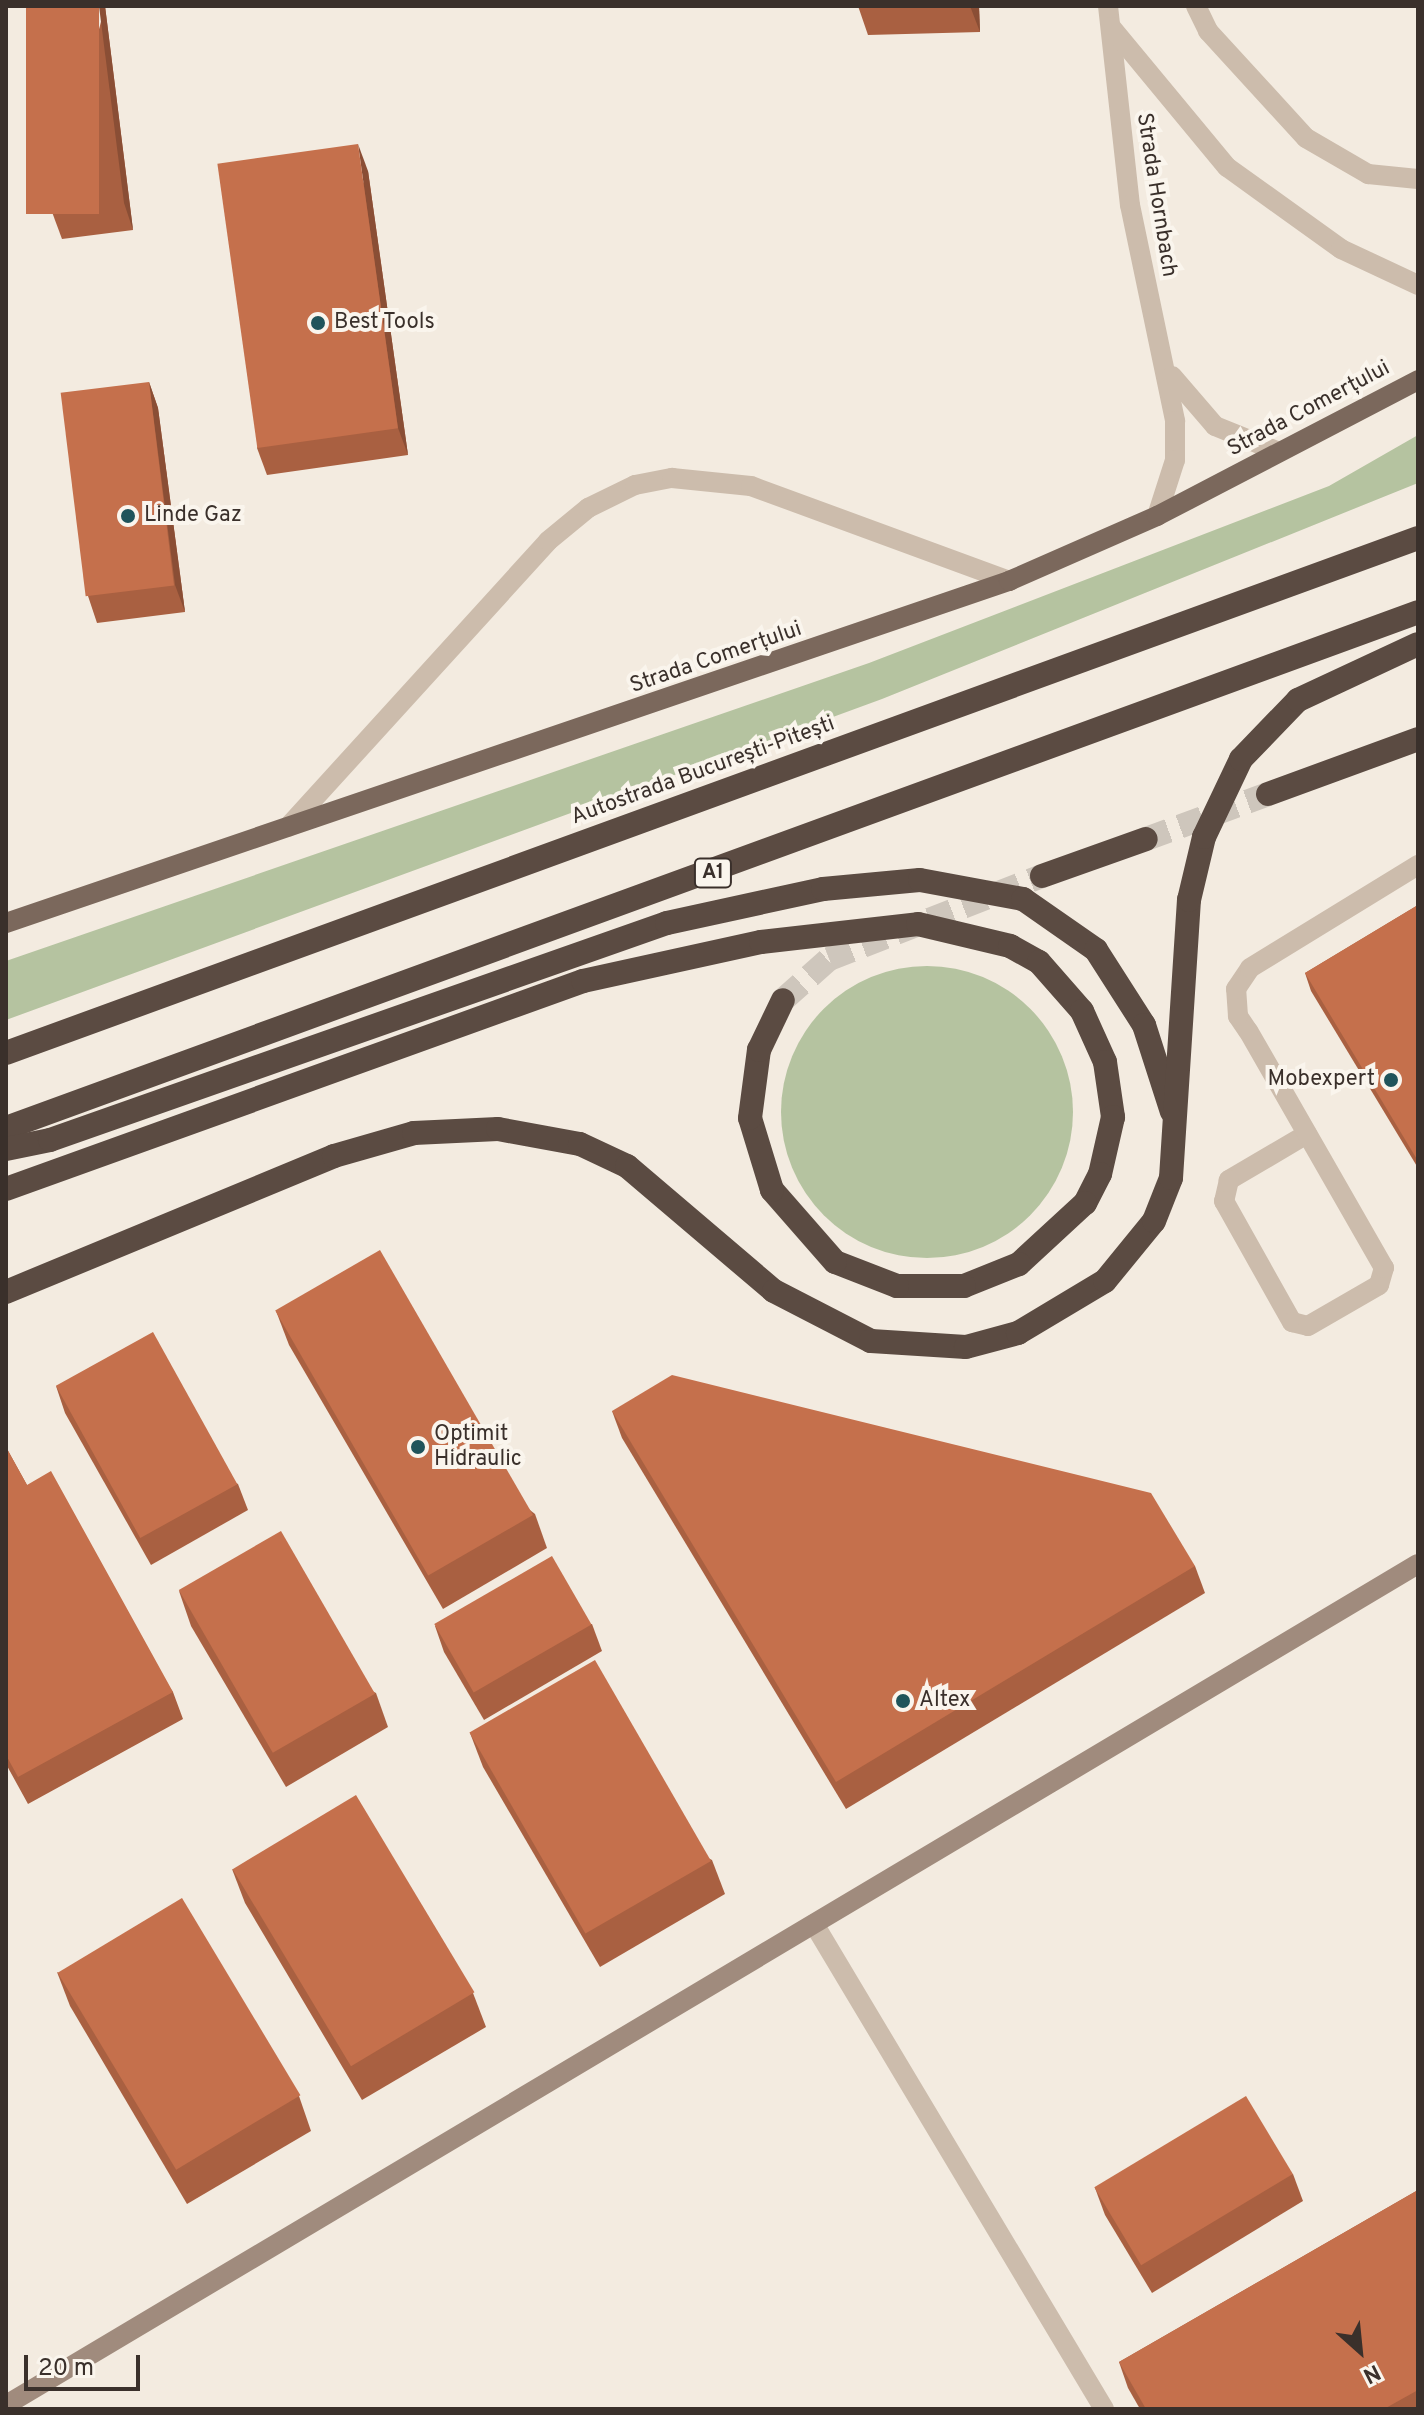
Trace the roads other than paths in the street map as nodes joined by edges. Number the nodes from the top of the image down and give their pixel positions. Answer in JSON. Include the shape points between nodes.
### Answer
{"nodes":[{"id":1,"x":1196,"y":6,"type":"edge"},
{"id":2,"x":1108,"y":15,"type":"edge"},
{"id":3,"x":1418,"y":179,"type":"edge"},
{"id":4,"x":1418,"y":285,"type":"edge"},
{"id":5,"x":1168,"y":369,"type":"junction"},
{"id":6,"x":1418,"y":380,"type":"edge"},
{"id":7,"x":1279,"y":452,"type":"junction"},
{"id":8,"x":1157,"y":516,"type":"junction"},
{"id":9,"x":1418,"y":535,"type":"edge"},
{"id":10,"x":1009,"y":581,"type":"junction"},
{"id":11,"x":1418,"y":612,"type":"edge"},
{"id":12,"x":1418,"y":644,"type":"edge"},
{"id":13,"x":1418,"y":739,"type":"edge"},
{"id":14,"x":1268,"y":794,"type":"tunnel mouth"},
{"id":15,"x":288,"y":827,"type":"junction"},
{"id":16,"x":1146,"y":839,"type":"tunnel mouth"},
{"id":17,"x":1418,"y":865,"type":"edge"},
{"id":18,"x":1042,"y":876,"type":"tunnel mouth"},
{"id":19,"x":6,"y":923,"type":"edge"},
{"id":20,"x":783,"y":1000,"type":"tunnel mouth"},
{"id":21,"x":6,"y":1053,"type":"edge"},
{"id":22,"x":6,"y":1128,"type":"edge"},
{"id":23,"x":1307,"y":1134,"type":"junction"},
{"id":24,"x":1178,"y":1142,"type":"junction"},
{"id":25,"x":6,"y":1149,"type":"edge"},
{"id":26,"x":6,"y":1189,"type":"edge"},
{"id":27,"x":6,"y":1292,"type":"edge"},
{"id":28,"x":1418,"y":1564,"type":"edge"},
{"id":29,"x":814,"y":1924,"type":"junction"},
{"id":30,"x":6,"y":2405,"type":"edge"},
{"id":31,"x":1104,"y":2409,"type":"edge"}],
"edges":[{"from":1,"to":3,"type":"street","via":[[1208,31],[1306,138],[1368,174]]},
{"from":2,"to":4,"type":"street","name":"Strada Hornbach","via":[[1227,167],[1341,249]]},
{"from":2,"to":5,"type":"street","name":"Strada Hornbach","via":[[1130,205]]},
{"from":5,"to":7,"type":"street","name":"Strada Hornbach","via":[[1215,426]]},
{"from":5,"to":8,"type":"street","name":"Strada Hornbach","via":[[1175,460]]},
{"from":6,"to":7,"type":"main road","name":"Strada Comerțului"},
{"from":7,"to":8,"type":"main road","name":"Strada Comerțului"},
{"from":8,"to":10,"type":"main road","name":"Strada Comerțului"},
{"from":9,"to":21,"type":"highway","name":"Autostrada București-Pitești"},
{"from":10,"to":15,"type":"main road","name":"Strada Comerțului"},
{"from":10,"to":15,"type":"street","via":[[751,486],[672,478],[635,485],[588,508],[548,541]]},
{"from":11,"to":22,"type":"highway","number":"A1"},
{"from":12,"to":24,"type":"highway","via":[[1298,700],[1241,759],[1223,792],[1189,900]]},
{"from":13,"to":14,"type":"highway"},
{"from":15,"to":19,"type":"main road","name":"Strada Comerțului"},
{"from":16,"to":18,"type":"highway"},
{"from":17,"to":23,"type":"street","via":[[1250,968],[1236,989],[1238,1016]]},
{"from":20,"to":26,"type":"highway","via":[[759,1050],[750,1118],[772,1190],[835,1262],[897,1286],[964,1286],[1019,1264],[1085,1203],[1100,1174],[1113,1117],[1105,1062],[1082,1011],[1039,962],[1010,946],[918,924],[761,942],[583,981]]},
{"from":23,"to":23,"type":"street","via":[[1384,1268],[1379,1285],[1308,1326],[1292,1322],[1224,1201],[1229,1180]]},
{"from":24,"to":25,"type":"highway","via":[[1144,1025],[1096,950],[1023,899],[920,880],[823,889],[667,923],[50,1140]]},
{"from":24,"to":27,"type":"highway","via":[[1154,1221],[1105,1281],[1018,1333],[966,1347],[871,1341],[822,1321],[774,1291],[627,1166],[580,1144],[498,1129],[414,1133],[334,1156]]},
{"from":28,"to":29,"type":"street"},
{"from":29,"to":30,"type":"street"},
{"from":29,"to":31,"type":"street"}]}
